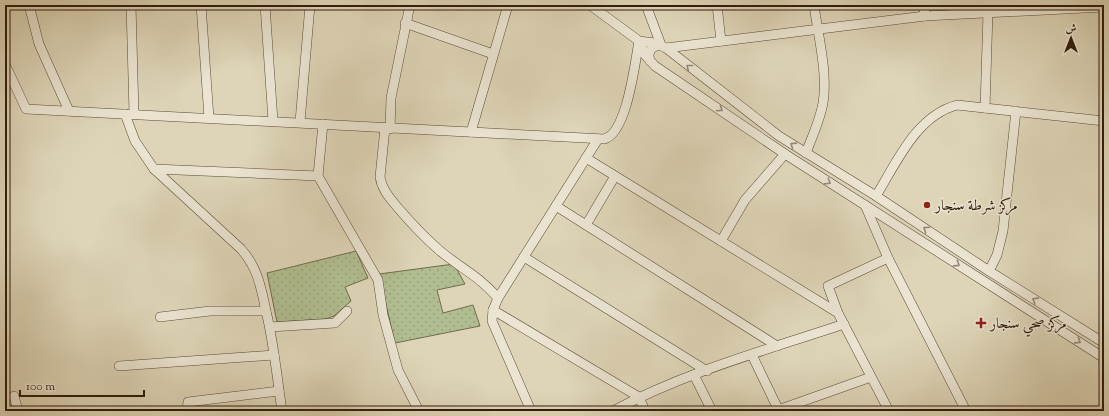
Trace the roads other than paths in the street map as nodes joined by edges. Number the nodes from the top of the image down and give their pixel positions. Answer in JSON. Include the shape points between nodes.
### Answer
{"nodes":[{"id":1,"x":29,"y":5,"type":"edge"},
{"id":2,"x":131,"y":5,"type":"edge"},
{"id":3,"x":201,"y":5,"type":"edge"},
{"id":4,"x":265,"y":5,"type":"edge"},
{"id":5,"x":310,"y":5,"type":"edge"},
{"id":6,"x":410,"y":5,"type":"edge"},
{"id":7,"x":508,"y":5,"type":"edge"},
{"id":8,"x":590,"y":5,"type":"edge"},
{"id":9,"x":646,"y":5,"type":"edge"},
{"id":10,"x":717,"y":5,"type":"edge"},
{"id":11,"x":814,"y":5,"type":"edge"},
{"id":12,"x":924,"y":5,"type":"edge"},
{"id":13,"x":1104,"y":6,"type":"edge"},
{"id":14,"x":602,"y":8,"type":"edge"},
{"id":15,"x":988,"y":12,"type":"junction"},
{"id":16,"x":925,"y":16,"type":"junction"},
{"id":17,"x":405,"y":23,"type":"junction"},
{"id":18,"x":817,"y":28,"type":"junction"},
{"id":19,"x":639,"y":41,"type":"junction"},
{"id":20,"x":721,"y":41,"type":"junction"},
{"id":21,"x":663,"y":46,"type":"junction"},
{"id":22,"x":493,"y":54,"type":"junction"},
{"id":23,"x":650,"y":62,"type":"junction"},
{"id":24,"x":5,"y":64,"type":"edge"},
{"id":25,"x":985,"y":108,"type":"junction"},
{"id":26,"x":69,"y":111,"type":"junction"},
{"id":27,"x":1016,"y":111,"type":"junction"},
{"id":28,"x":130,"y":114,"type":"junction"},
{"id":29,"x":209,"y":118,"type":"junction"},
{"id":30,"x":273,"y":121,"type":"junction"},
{"id":31,"x":1104,"y":121,"type":"edge"},
{"id":32,"x":300,"y":122,"type":"junction"},
{"id":33,"x":323,"y":124,"type":"junction"},
{"id":34,"x":387,"y":128,"type":"junction"},
{"id":35,"x":471,"y":132,"type":"junction"},
{"id":36,"x":598,"y":139,"type":"junction"},
{"id":37,"x":806,"y":153,"type":"junction"},
{"id":38,"x":785,"y":154,"type":"junction"},
{"id":39,"x":586,"y":158,"type":"junction"},
{"id":40,"x":154,"y":168,"type":"junction"},
{"id":41,"x":318,"y":176,"type":"junction"},
{"id":42,"x":615,"y":176,"type":"junction"},
{"id":43,"x":876,"y":196,"type":"junction"},
{"id":44,"x":865,"y":205,"type":"junction"},
{"id":45,"x":556,"y":206,"type":"junction"},
{"id":46,"x":586,"y":225,"type":"junction"},
{"id":47,"x":721,"y":242,"type":"junction"},
{"id":48,"x":524,"y":257,"type":"junction"},
{"id":49,"x":888,"y":258,"type":"junction"},
{"id":50,"x":989,"y":271,"type":"junction"},
{"id":51,"x":498,"y":298,"type":"junction"},
{"id":52,"x":493,"y":310,"type":"junction"},
{"id":53,"x":266,"y":311,"type":"junction"},
{"id":54,"x":347,"y":311,"type":"dead end"},
{"id":55,"x":838,"y":313,"type":"junction"},
{"id":56,"x":160,"y":317,"type":"dead end"},
{"id":57,"x":844,"y":324,"type":"junction"},
{"id":58,"x":270,"y":327,"type":"junction"},
{"id":59,"x":1104,"y":343,"type":"edge"},
{"id":60,"x":777,"y":346,"type":"junction"},
{"id":61,"x":274,"y":355,"type":"junction"},
{"id":62,"x":752,"y":355,"type":"junction"},
{"id":63,"x":1104,"y":358,"type":"edge"},
{"id":64,"x":119,"y":366,"type":"dead end"},
{"id":65,"x":707,"y":371,"type":"junction"},
{"id":66,"x":694,"y":376,"type":"junction"},
{"id":67,"x":871,"y":377,"type":"junction"},
{"id":68,"x":279,"y":391,"type":"junction"},
{"id":69,"x":14,"y":396,"type":"dead end"},
{"id":70,"x":639,"y":397,"type":"junction"},
{"id":71,"x":779,"y":410,"type":"edge"},
{"id":72,"x":18,"y":411,"type":"edge"},
{"id":73,"x":187,"y":411,"type":"edge"},
{"id":74,"x":282,"y":411,"type":"edge"},
{"id":75,"x":419,"y":411,"type":"edge"},
{"id":76,"x":531,"y":411,"type":"edge"},
{"id":77,"x":613,"y":411,"type":"edge"},
{"id":78,"x":645,"y":411,"type":"edge"},
{"id":79,"x":712,"y":411,"type":"edge"},
{"id":80,"x":889,"y":411,"type":"edge"},
{"id":81,"x":966,"y":411,"type":"edge"}],
"edges":[{"from":1,"to":26,"type":"street","via":[[39,44]]},
{"from":2,"to":28,"type":"street"},
{"from":3,"to":29,"type":"street"},
{"from":4,"to":30,"type":"street"},
{"from":5,"to":32,"type":"street"},
{"from":6,"to":17,"type":"street"},
{"from":7,"to":22,"type":"street"},
{"from":8,"to":14,"type":"street"},
{"from":9,"to":21,"type":"street"},
{"from":10,"to":20,"type":"street"},
{"from":11,"to":18,"type":"street"},
{"from":12,"to":16,"type":"street"},
{"from":13,"to":15,"type":"street"},
{"from":14,"to":19,"type":"street"},
{"from":15,"to":16,"type":"street"},
{"from":15,"to":25,"type":"street"},
{"from":16,"to":18,"type":"street"},
{"from":17,"to":22,"type":"street"},
{"from":17,"to":34,"type":"street"},
{"from":18,"to":20,"type":"street"},
{"from":18,"to":37,"type":"street","via":[[824,93],[819,119]]},
{"from":19,"to":21,"type":"street"},
{"from":19,"to":23,"type":"street"},
{"from":19,"to":36,"type":"street","via":[[627,102],[619,126],[611,136]]},
{"from":20,"to":21,"type":"street"},
{"from":21,"to":23,"type":"street","via":[[654,46],[650,50]]},
{"from":37,"to":21,"type":"street","one_way":true,"via":[[779,136]]},
{"from":22,"to":35,"type":"street"},
{"from":23,"to":38,"type":"street","one_way":true},
{"from":24,"to":26,"type":"street","via":[[26,109]]},
{"from":25,"to":27,"type":"street"},
{"from":25,"to":43,"type":"street","via":[[957,105],[936,113],[917,132]]},
{"from":26,"to":28,"type":"street"},
{"from":27,"to":31,"type":"street"},
{"from":27,"to":50,"type":"street","via":[[1003,231],[997,255]]},
{"from":28,"to":29,"type":"street"},
{"from":28,"to":40,"type":"street","via":[[135,141]]},
{"from":29,"to":30,"type":"street"},
{"from":30,"to":32,"type":"street"},
{"from":32,"to":33,"type":"street"},
{"from":33,"to":34,"type":"street"},
{"from":33,"to":41,"type":"street"},
{"from":34,"to":35,"type":"street"},
{"from":34,"to":51,"type":"street","via":[[380,177],[386,194],[426,238],[476,276]]},
{"from":35,"to":36,"type":"street"},
{"from":36,"to":39,"type":"street"},
{"from":37,"to":43,"type":"street"},
{"from":38,"to":44,"type":"street","one_way":true},
{"from":38,"to":47,"type":"street","via":[[745,200]]},
{"from":39,"to":42,"type":"street"},
{"from":39,"to":45,"type":"street"},
{"from":40,"to":41,"type":"street"},
{"from":40,"to":53,"type":"street","via":[[247,256],[258,278]]},
{"from":41,"to":75,"type":"street","via":[[378,280],[383,315],[398,370]]},
{"from":42,"to":46,"type":"street"},
{"from":42,"to":47,"type":"street"},
{"from":50,"to":43,"type":"street","one_way":true},
{"from":44,"to":49,"type":"street"},
{"from":44,"to":63,"type":"street","one_way":true},
{"from":45,"to":46,"type":"street"},
{"from":45,"to":48,"type":"street"},
{"from":46,"to":60,"type":"street"},
{"from":47,"to":55,"type":"street"},
{"from":48,"to":51,"type":"street"},
{"from":48,"to":65,"type":"street"},
{"from":49,"to":55,"type":"street","via":[[828,286]]},
{"from":49,"to":81,"type":"street"},
{"from":59,"to":50,"type":"street","one_way":true},
{"from":51,"to":52,"type":"street"},
{"from":52,"to":70,"type":"street"},
{"from":52,"to":76,"type":"street","via":[[492,321]]},
{"from":53,"to":56,"type":"street","via":[[210,311]]},
{"from":53,"to":58,"type":"street"},
{"from":54,"to":58,"type":"street","via":[[335,323]]},
{"from":55,"to":57,"type":"street"},
{"from":57,"to":60,"type":"street"},
{"from":57,"to":67,"type":"street"},
{"from":58,"to":61,"type":"street"},
{"from":60,"to":62,"type":"street"},
{"from":61,"to":64,"type":"street"},
{"from":61,"to":68,"type":"street"},
{"from":62,"to":65,"type":"street"},
{"from":62,"to":71,"type":"street"},
{"from":65,"to":66,"type":"street"},
{"from":66,"to":70,"type":"street"},
{"from":66,"to":79,"type":"street"},
{"from":67,"to":71,"type":"street"},
{"from":67,"to":80,"type":"street"},
{"from":68,"to":73,"type":"street","via":[[188,402]]},
{"from":68,"to":74,"type":"street"},
{"from":69,"to":72,"type":"street"},
{"from":70,"to":77,"type":"street"},
{"from":70,"to":78,"type":"street"}]}
